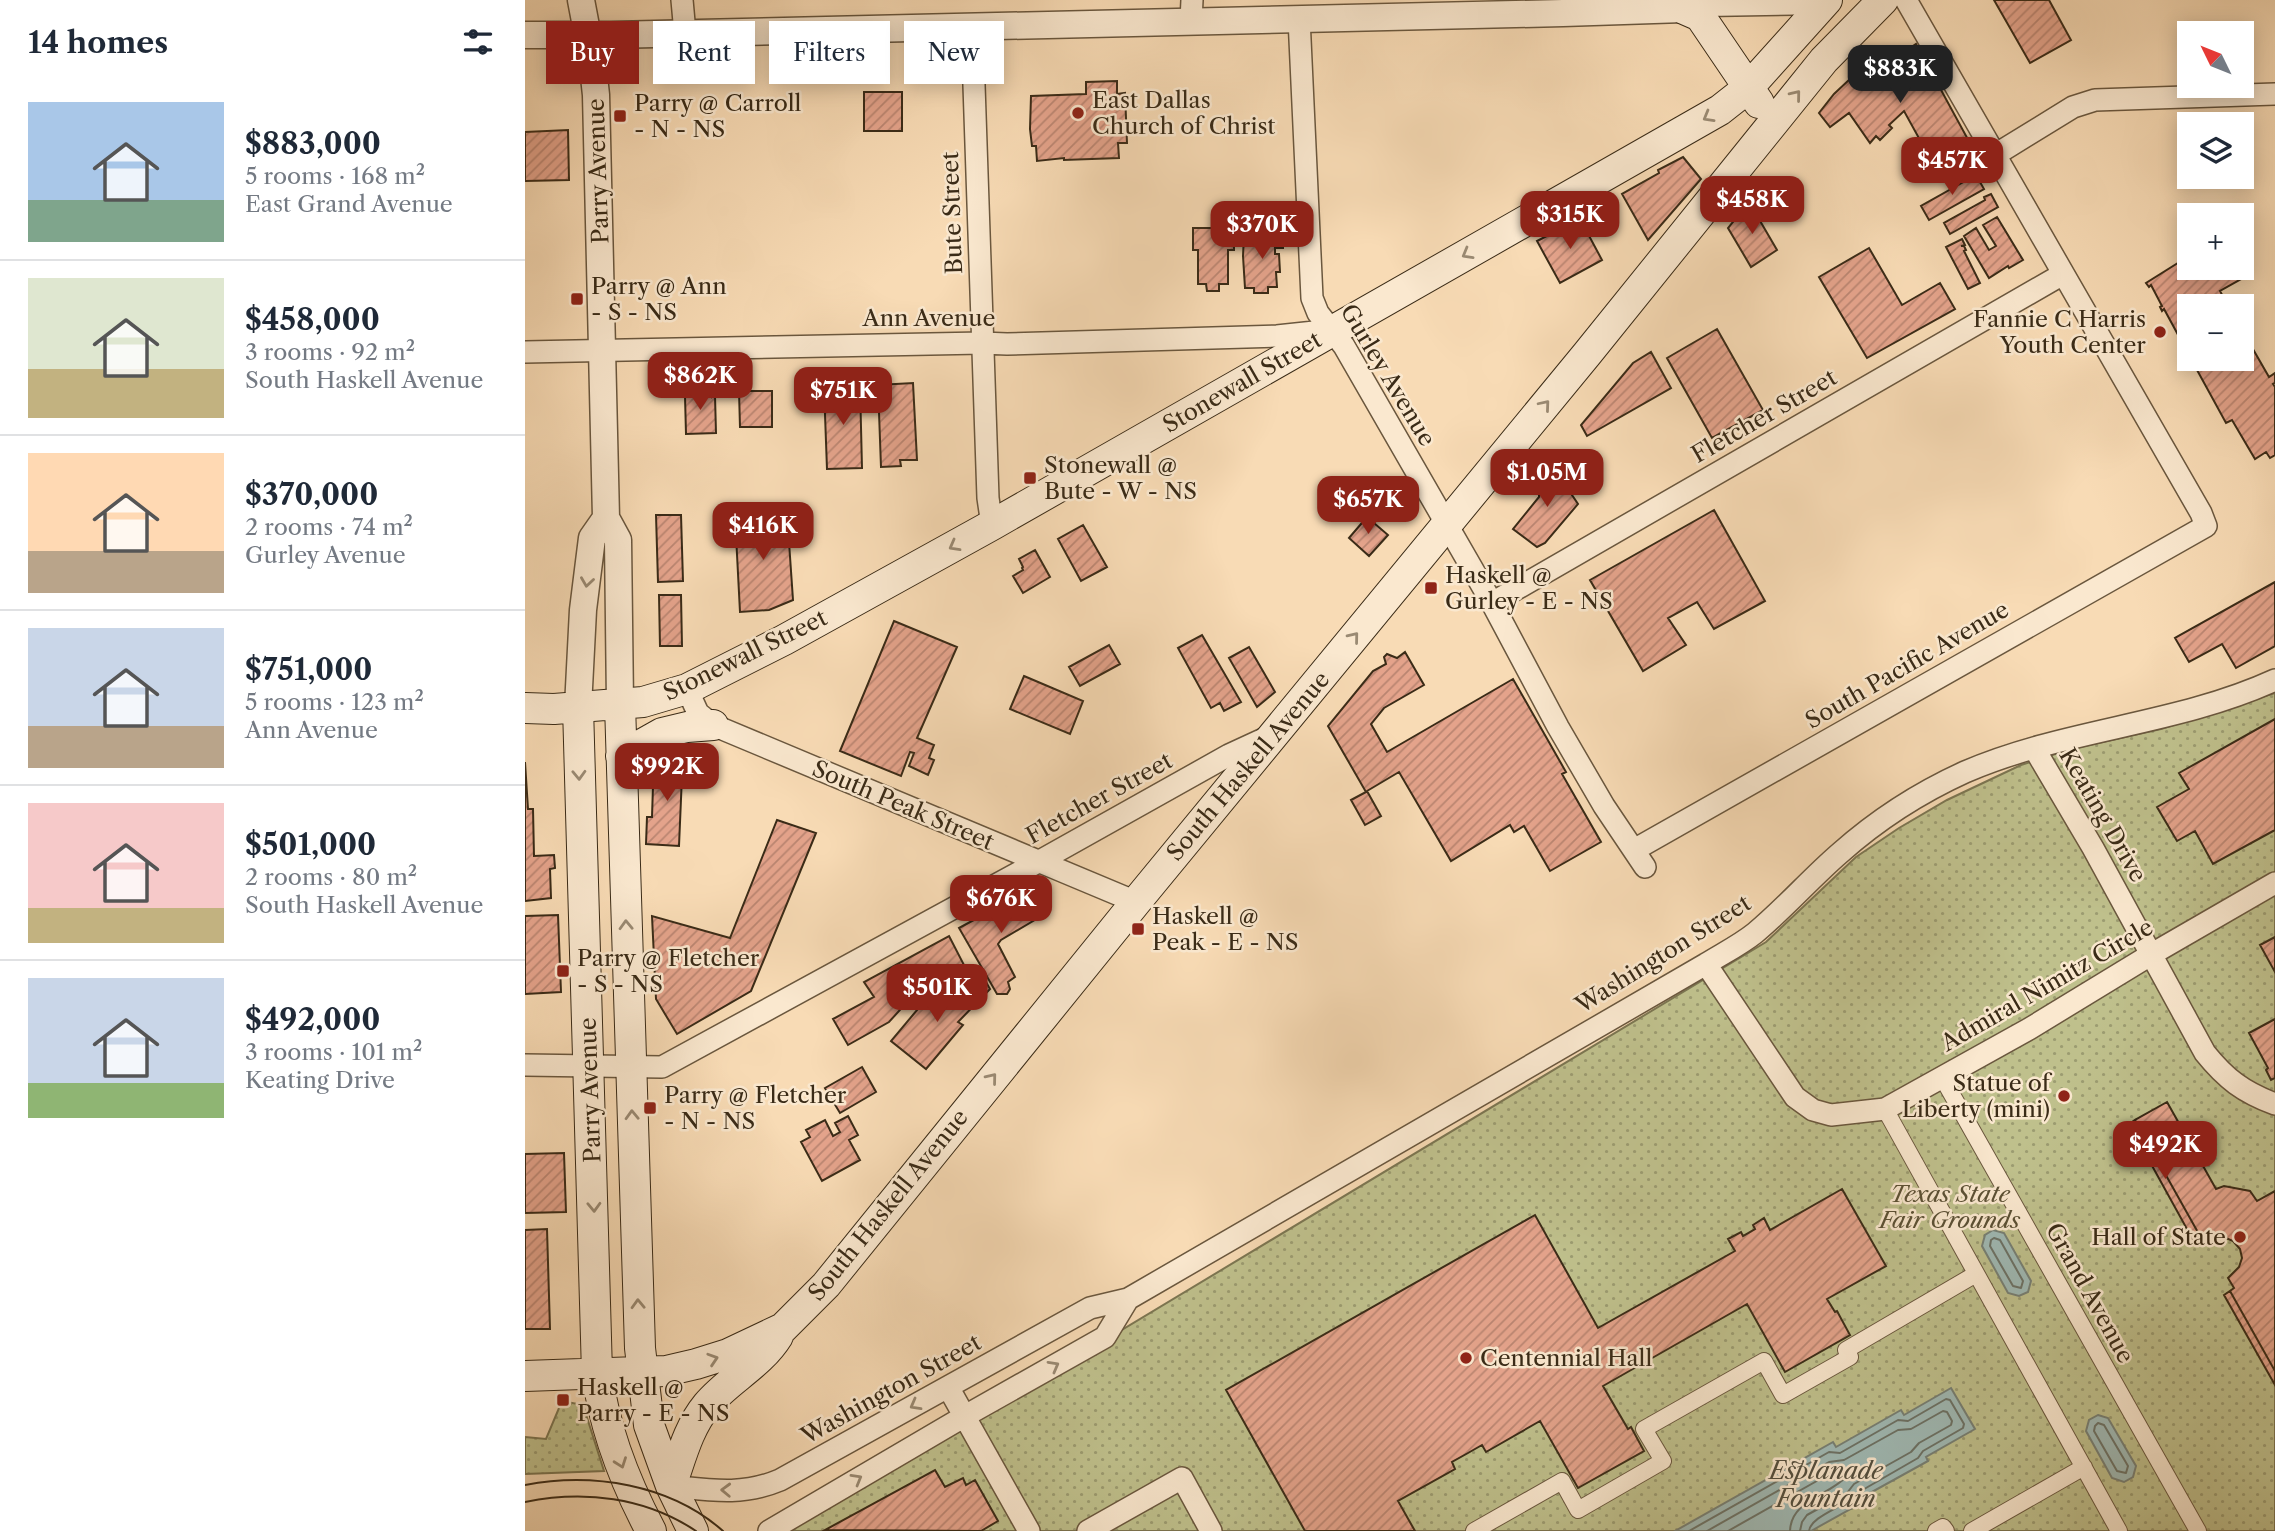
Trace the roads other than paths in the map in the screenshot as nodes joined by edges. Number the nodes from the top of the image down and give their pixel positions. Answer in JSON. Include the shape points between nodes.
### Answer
{"nodes":[{"id":1,"x":581,"y":0,"type":"edge"},
{"id":2,"x":682,"y":0,"type":"edge"},
{"id":3,"x":1883,"y":0,"type":"edge"},
{"id":4,"x":1906,"y":0,"type":"edge"},
{"id":5,"x":1827,"y":1,"type":"edge"},
{"id":6,"x":1563,"y":6,"type":"edge"},
{"id":7,"x":1392,"y":8,"type":"edge"},
{"id":8,"x":1684,"y":9,"type":"junction"},
{"id":9,"x":1191,"y":11,"type":"edge"},
{"id":10,"x":1299,"y":18,"type":"junction"},
{"id":11,"x":585,"y":21,"type":"edge"},
{"id":12,"x":684,"y":21,"type":"edge"},
{"id":13,"x":1004,"y":24,"type":"edge"},
{"id":14,"x":904,"y":28,"type":"edge"},
{"id":15,"x":755,"y":31,"type":"edge"},
{"id":16,"x":525,"y":35,"type":"edge"},
{"id":17,"x":546,"y":35,"type":"edge"},
{"id":18,"x":595,"y":84,"type":"edge"},
{"id":19,"x":974,"y":84,"type":"edge"},
{"id":20,"x":1748,"y":88,"type":"junction"},
{"id":21,"x":2275,"y":94,"type":"edge"},
{"id":22,"x":1775,"y":122,"type":"junction"},
{"id":23,"x":1995,"y":155,"type":"junction"},
{"id":24,"x":2063,"y":274,"type":"junction"},
{"id":25,"x":1332,"y":331,"type":"junction"},
{"id":26,"x":982,"y":343,"type":"junction"},
{"id":27,"x":603,"y":350,"type":"junction"},
{"id":28,"x":525,"y":352,"type":"edge"},
{"id":29,"x":606,"y":517,"type":"junction"},
{"id":30,"x":1446,"y":524,"type":"junction"},
{"id":31,"x":992,"y":525,"type":"junction"},
{"id":32,"x":1492,"y":603,"type":"junction"},
{"id":33,"x":2275,"y":680,"type":"edge"},
{"id":34,"x":687,"y":689,"type":"junction"},
{"id":35,"x":619,"y":704,"type":"junction"},
{"id":36,"x":579,"y":707,"type":"junction"},
{"id":37,"x":525,"y":708,"type":"edge"},
{"id":38,"x":713,"y":726,"type":"junction"},
{"id":39,"x":1277,"y":733,"type":"junction"},
{"id":40,"x":2034,"y":748,"type":"junction"},
{"id":41,"x":621,"y":756,"type":"junction"},
{"id":42,"x":1640,"y":858,"type":"joint"},
{"id":43,"x":1038,"y":862,"type":"junction"},
{"id":44,"x":2275,"y":883,"type":"edge"},
{"id":45,"x":1136,"y":902,"type":"junction"},
{"id":46,"x":2152,"y":954,"type":"junction"},
{"id":47,"x":1706,"y":964,"type":"junction"},
{"id":48,"x":525,"y":1065,"type":"edge"},
{"id":49,"x":590,"y":1065,"type":"junction"},
{"id":50,"x":631,"y":1066,"type":"junction"},
{"id":51,"x":1942,"y":1077,"type":"junction"},
{"id":52,"x":2275,"y":1104,"type":"edge"},
{"id":53,"x":1885,"y":1109,"type":"junction"},
{"id":54,"x":1976,"y":1274,"type":"junction"},
{"id":55,"x":1128,"y":1298,"type":"junction"},
{"id":56,"x":783,"y":1328,"type":"junction"},
{"id":57,"x":642,"y":1372,"type":"junction"},
{"id":58,"x":597,"y":1373,"type":"junction"},
{"id":59,"x":525,"y":1376,"type":"edge"},
{"id":60,"x":948,"y":1387,"type":"junction"},
{"id":61,"x":965,"y":1416,"type":"junction"},
{"id":62,"x":2084,"y":1467,"type":"junction"},
{"id":63,"x":671,"y":1486,"type":"junction"},
{"id":64,"x":651,"y":1531,"type":"edge"},
{"id":65,"x":693,"y":1531,"type":"edge"},
{"id":66,"x":769,"y":1531,"type":"edge"},
{"id":67,"x":1029,"y":1531,"type":"edge"},
{"id":68,"x":1088,"y":1531,"type":"edge"},
{"id":69,"x":1211,"y":1531,"type":"edge"},
{"id":70,"x":1474,"y":1531,"type":"edge"},
{"id":71,"x":1936,"y":1531,"type":"edge"},
{"id":72,"x":1946,"y":1531,"type":"edge"},
{"id":73,"x":1972,"y":1531,"type":"edge"},
{"id":74,"x":2119,"y":1531,"type":"edge"},
{"id":75,"x":2198,"y":1531,"type":"edge"}],
"edges":[{"from":1,"to":11,"type":"street","name":"Parry Avenue"},
{"from":2,"to":12,"type":"street"},
{"from":22,"to":3,"type":"main road","name":"South Haskell Avenue","one_way":true,"via":[[1824,60]]},
{"from":4,"to":23,"type":"street"},
{"from":5,"to":8,"type":"street","via":[[1706,3]]},
{"from":5,"to":20,"type":"main road","name":"Stonewall Street"},
{"from":6,"to":7,"type":"street"},
{"from":6,"to":8,"type":"street"},
{"from":7,"to":10,"type":"street"},
{"from":8,"to":20,"type":"main road","via":[[1700,16]]},
{"from":9,"to":10,"type":"street"},
{"from":9,"to":13,"type":"street"},
{"from":10,"to":25,"type":"street","name":"Gurley Avenue","via":[[1312,298]]},
{"from":14,"to":15,"type":"street"},
{"from":16,"to":17,"type":"street"},
{"from":18,"to":27,"type":"street","name":"Parry Avenue"},
{"from":19,"to":26,"type":"street","name":"Bute Street"},
{"from":20,"to":22,"type":"main road"},
{"from":20,"to":25,"type":"main road","name":"Stonewall Street","one_way":true,"via":[[1720,110]]},
{"from":21,"to":23,"type":"street","via":[[2095,100],[2073,107]]},
{"from":30,"to":22,"type":"main road","name":"South Haskell Avenue","one_way":true},
{"from":23,"to":24,"type":"street"},
{"from":24,"to":32,"type":"street","name":"Fletcher Street"},
{"from":24,"to":42,"type":"street","name":"South Pacific Avenue","via":[[2206,526]]},
{"from":25,"to":26,"type":"street","name":"Ann Avenue"},
{"from":25,"to":30,"type":"street","name":"Gurley Avenue"},
{"from":25,"to":31,"type":"main road","name":"Stonewall Street"},
{"from":26,"to":27,"type":"street","name":"Ann Avenue"},
{"from":26,"to":31,"type":"street","name":"Bute Street"},
{"from":27,"to":28,"type":"street","name":"Ann Avenue"},
{"from":27,"to":29,"type":"street","name":"Parry Avenue"},
{"from":29,"to":35,"type":"street","name":"Parry Avenue","via":[[618,540]]},
{"from":29,"to":36,"type":"street","name":"Parry Avenue","one_way":true,"via":[[592,538]]},
{"from":30,"to":32,"type":"street","name":"Gurley Avenue"},
{"from":39,"to":30,"type":"main road","name":"South Haskell Avenue","one_way":true},
{"from":31,"to":34,"type":"main road","name":"Stonewall Street","one_way":true},
{"from":32,"to":42,"type":"street","name":"Gurley Avenue","via":[[1558,727]]},
{"from":33,"to":40,"type":"street","name":"Washington Street","via":[[2173,714]]},
{"from":34,"to":35,"type":"main road","name":"Stonewall Street"},
{"from":34,"to":38,"type":"street","name":"South Peak Street","via":[[698,713]]},
{"from":35,"to":36,"type":"main road","name":"Stonewall Street"},
{"from":35,"to":41,"type":"main road","name":"Parry Avenue"},
{"from":36,"to":37,"type":"main road"},
{"from":36,"to":49,"type":"main road","name":"Parry Avenue","one_way":true},
{"from":38,"to":41,"type":"main road","via":[[662,733]]},
{"from":38,"to":43,"type":"street","name":"South Peak Street"},
{"from":39,"to":43,"type":"street","name":"Fletcher Street"},
{"from":39,"to":45,"type":"main road","name":"South Haskell Avenue"},
{"from":40,"to":46,"type":"street","name":"Keating Drive"},
{"from":40,"to":47,"type":"street","name":"Washington Street","via":[[1964,773],[1887,817],[1842,851],[1753,935]]},
{"from":50,"to":41,"type":"main road","name":"Parry Avenue","one_way":true},
{"from":43,"to":45,"type":"street","name":"South Peak Street"},
{"from":43,"to":50,"type":"street","name":"Fletcher Street","via":[[662,1066]]},
{"from":44,"to":46,"type":"street","name":"Admiral Nimitz Circle"},
{"from":56,"to":45,"type":"main road","name":"South Haskell Avenue","one_way":true,"via":[[826,1285]]},
{"from":46,"to":51,"type":"street","name":"Admiral Nimitz Circle"},
{"from":46,"to":52,"type":"street","name":"Keating Drive","via":[[2205,1053],[2223,1074],[2255,1097]]},
{"from":47,"to":53,"type":"street","name":"Admiral Nimitz Circle","via":[[1795,1097],[1813,1110],[1831,1115]]},
{"from":47,"to":55,"type":"street","name":"Washington Street"},
{"from":48,"to":49,"type":"street","name":"Fletcher Street"},
{"from":49,"to":50,"type":"street","name":"Fletcher Street"},
{"from":49,"to":58,"type":"main road","name":"Parry Avenue","one_way":true},
{"from":57,"to":50,"type":"main road","name":"Parry Avenue","one_way":true},
{"from":51,"to":53,"type":"street","name":"Admiral Nimitz Circle"},
{"from":51,"to":75,"type":"street","name":"Grand Avenue"},
{"from":53,"to":54,"type":"street"},
{"from":54,"to":62,"type":"street"},
{"from":54,"to":70,"type":"street","via":[[1846,1350],[1850,1357],[1783,1395],[1764,1361],[1644,1429],[1663,1461],[1578,1510],[1562,1481]]},
{"from":55,"to":60,"type":"street","name":"Washington Street","via":[[1090,1308]]},
{"from":61,"to":55,"type":"street","name":"Washington Street","one_way":true,"via":[[1105,1337]]},
{"from":57,"to":56,"type":"main road","name":"South Haskell Avenue","one_way":true,"via":[[697,1364]]},
{"from":56,"to":63,"type":"main road","via":[[760,1359],[697,1418]]},
{"from":57,"to":58,"type":"main road","name":"South Haskell Avenue"},
{"from":57,"to":63,"type":"main road","name":"Parry Avenue","via":[[649,1425]]},
{"from":58,"to":59,"type":"main road","name":"South Haskell Avenue"},
{"from":58,"to":64,"type":"main road","name":"Parry Avenue","one_way":true,"via":[[616,1451]]},
{"from":60,"to":61,"type":"street"},
{"from":60,"to":63,"type":"street","name":"Washington Street","one_way":true,"via":[[764,1487],[723,1491]]},
{"from":66,"to":61,"type":"street","name":"Washington Street","one_way":true},
{"from":61,"to":67,"type":"street"},
{"from":62,"to":73,"type":"street"},
{"from":62,"to":74,"type":"street"},
{"from":63,"to":65,"type":"main road","name":"Parry Avenue"},
{"from":68,"to":69,"type":"street","via":[[1182,1478]]},
{"from":71,"to":72,"type":"street","via":[[1943,1527]]}]}
